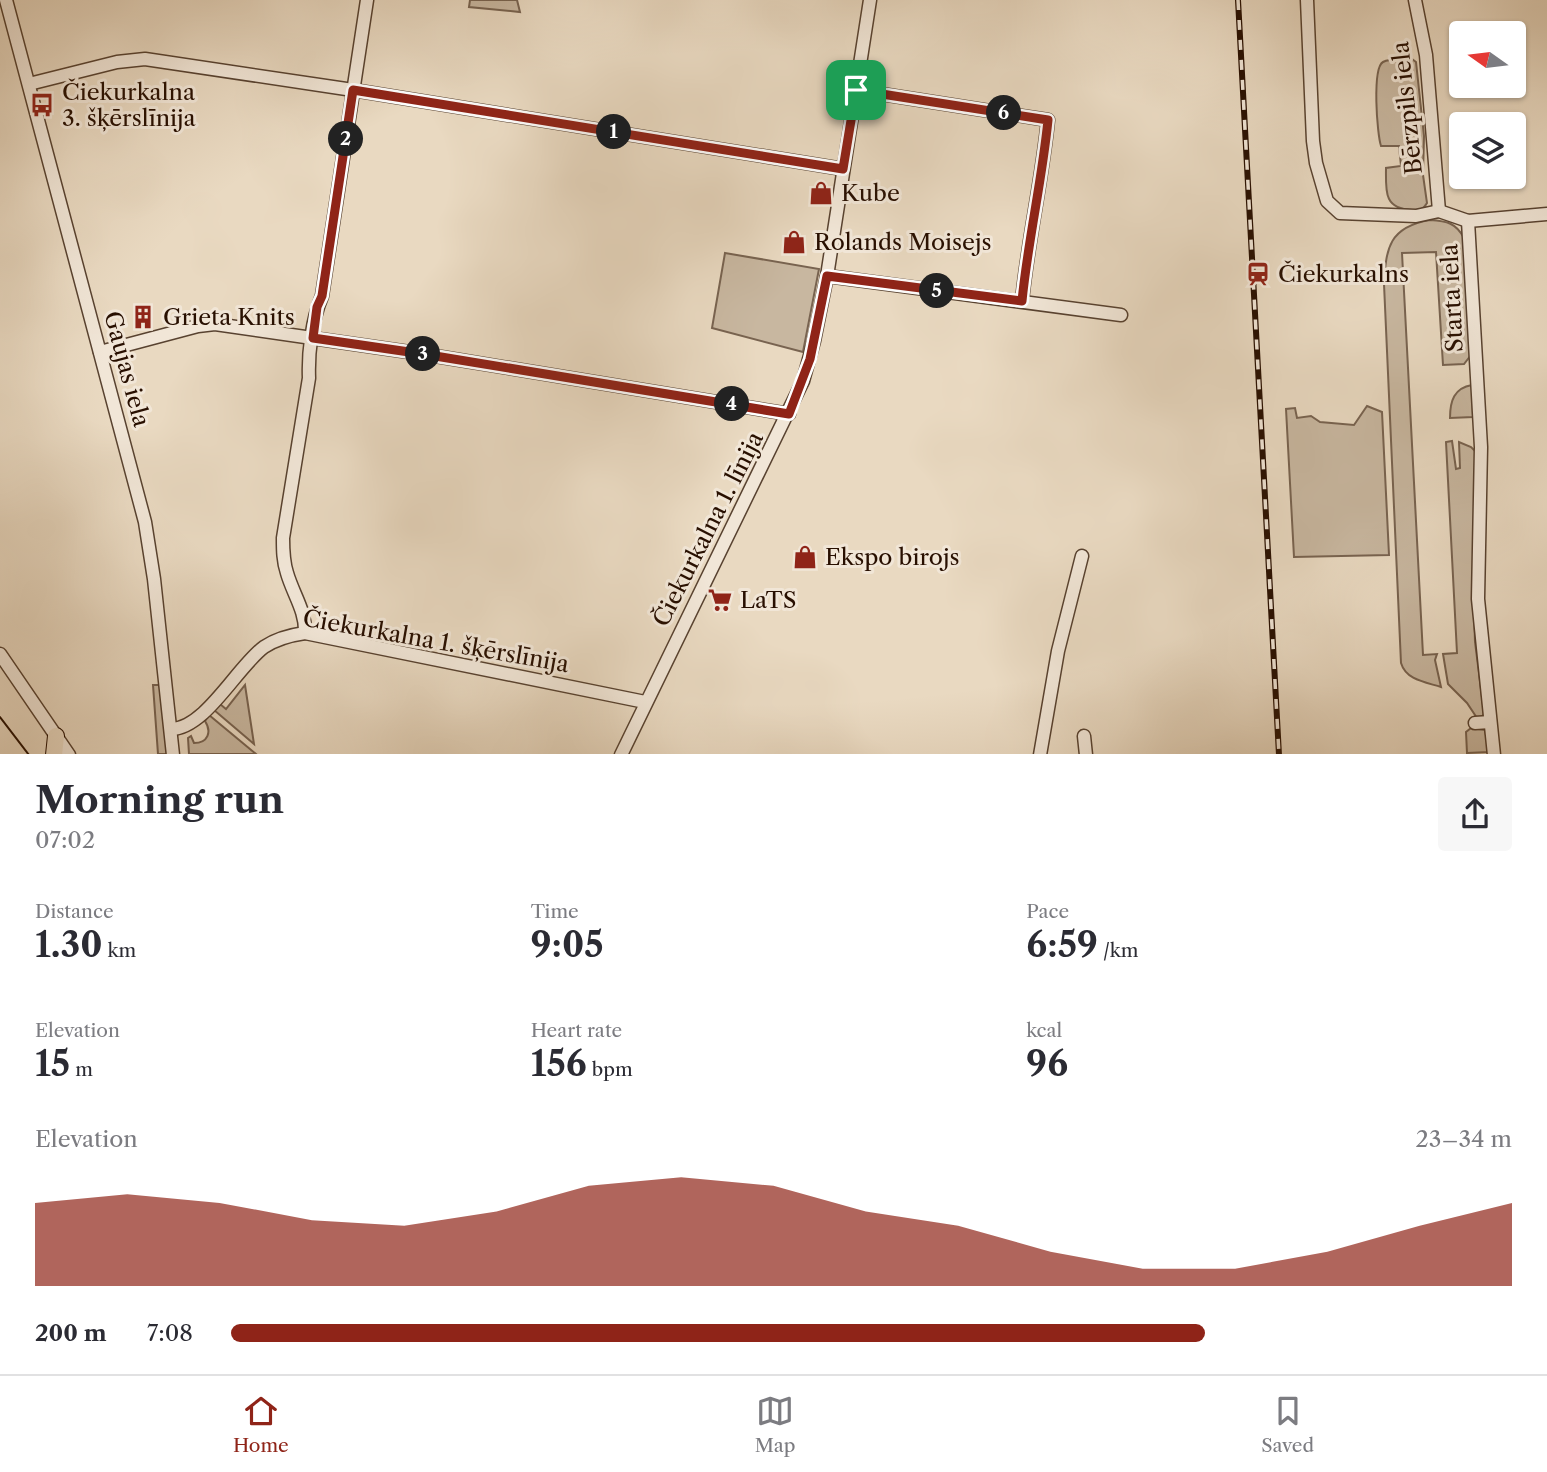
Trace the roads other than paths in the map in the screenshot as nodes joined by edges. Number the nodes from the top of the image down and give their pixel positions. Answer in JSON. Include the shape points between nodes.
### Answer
{"nodes":[{"id":1,"x":6,"y":0,"type":"edge"},
{"id":2,"x":367,"y":0,"type":"edge"},
{"id":3,"x":870,"y":0,"type":"edge"},
{"id":4,"x":1307,"y":0,"type":"edge"},
{"id":5,"x":1415,"y":0,"type":"edge"},
{"id":6,"x":29,"y":84,"type":"junction"},
{"id":7,"x":353,"y":90,"type":"junction"},
{"id":8,"x":856,"y":90,"type":"junction"},
{"id":9,"x":843,"y":169,"type":"junction"},
{"id":10,"x":1439,"y":211,"type":"junction"},
{"id":11,"x":1547,"y":214,"type":"edge"},
{"id":12,"x":1468,"y":221,"type":"junction"},
{"id":13,"x":827,"y":276,"type":"junction"},
{"id":14,"x":1022,"y":301,"type":"junction"},
{"id":15,"x":1121,"y":315,"type":"dead end"},
{"id":16,"x":313,"y":338,"type":"junction"},
{"id":17,"x":100,"y":352,"type":"junction"},
{"id":18,"x":789,"y":414,"type":"junction"},
{"id":19,"x":1082,"y":556,"type":"dead end"},
{"id":20,"x":305,"y":634,"type":"junction"},
{"id":21,"x":0,"y":654,"type":"edge"},
{"id":22,"x":645,"y":702,"type":"junction"},
{"id":23,"x":1490,"y":722,"type":"junction"},
{"id":24,"x":1475,"y":723,"type":"dead end"},
{"id":25,"x":171,"y":729,"type":"junction"},
{"id":26,"x":56,"y":736,"type":"junction"},
{"id":27,"x":1084,"y":736,"type":"dead end"},
{"id":28,"x":54,"y":754,"type":"edge"},
{"id":29,"x":69,"y":754,"type":"edge"},
{"id":30,"x":173,"y":754,"type":"edge"},
{"id":31,"x":621,"y":754,"type":"edge"},
{"id":32,"x":1040,"y":754,"type":"edge"},
{"id":33,"x":1086,"y":754,"type":"edge"},
{"id":34,"x":1494,"y":754,"type":"edge"}],
"edges":[{"from":1,"to":6,"type":"street","name":"Gaujas iela"},
{"from":2,"to":7,"type":"street"},
{"from":3,"to":8,"type":"street","name":"Čiekurkalna 1. līnija"},
{"from":4,"to":10,"type":"street","name":"Starta iela","via":[[1313,141],[1327,201],[1340,213],[1416,216]]},
{"from":5,"to":10,"type":"street","name":"Bērzpils iela","via":[[1426,55]]},
{"from":6,"to":7,"type":"street","via":[[117,61],[145,59]]},
{"from":6,"to":17,"type":"street","name":"Gaujas iela"},
{"from":7,"to":9,"type":"street"},
{"from":7,"to":16,"type":"street"},
{"from":8,"to":9,"type":"street","name":"Čiekurkalna 1. līnija"},
{"from":8,"to":14,"type":"street","via":[[1048,120]]},
{"from":9,"to":13,"type":"street","name":"Čiekurkalna 1. līnija"},
{"from":10,"to":12,"type":"street","name":"Starta iela"},
{"from":11,"to":12,"type":"street"},
{"from":12,"to":23,"type":"street","name":"Starta iela","via":[[1481,447],[1478,599]]},
{"from":13,"to":14,"type":"street"},
{"from":13,"to":18,"type":"street","name":"Čiekurkalna 1. līnija","via":[[810,359]]},
{"from":14,"to":15,"type":"street"},
{"from":16,"to":17,"type":"street","via":[[215,324]]},
{"from":16,"to":18,"type":"street"},
{"from":16,"to":20,"type":"street","via":[[283,548],[287,574],[304,615]]},
{"from":17,"to":25,"type":"street","name":"Gaujas iela","via":[[145,524]]},
{"from":18,"to":22,"type":"street","name":"Čiekurkalna 1. līnija"},
{"from":19,"to":32,"type":"street","via":[[1058,651]]},
{"from":20,"to":22,"type":"street","name":"Čiekurkalna 1. šķērslīnija"},
{"from":20,"to":25,"type":"street","name":"Čiekurkalna 1. šķērslīnija","via":[[264,647],[190,724]]},
{"from":21,"to":26,"type":"street"},
{"from":22,"to":31,"type":"street","name":"Čiekurkalna 1. līnija"},
{"from":23,"to":24,"type":"street"},
{"from":23,"to":34,"type":"street","name":"Starta iela"},
{"from":25,"to":30,"type":"street","name":"Gaujas iela"},
{"from":26,"to":28,"type":"main road"},
{"from":26,"to":29,"type":"street"},
{"from":27,"to":33,"type":"street"}]}
